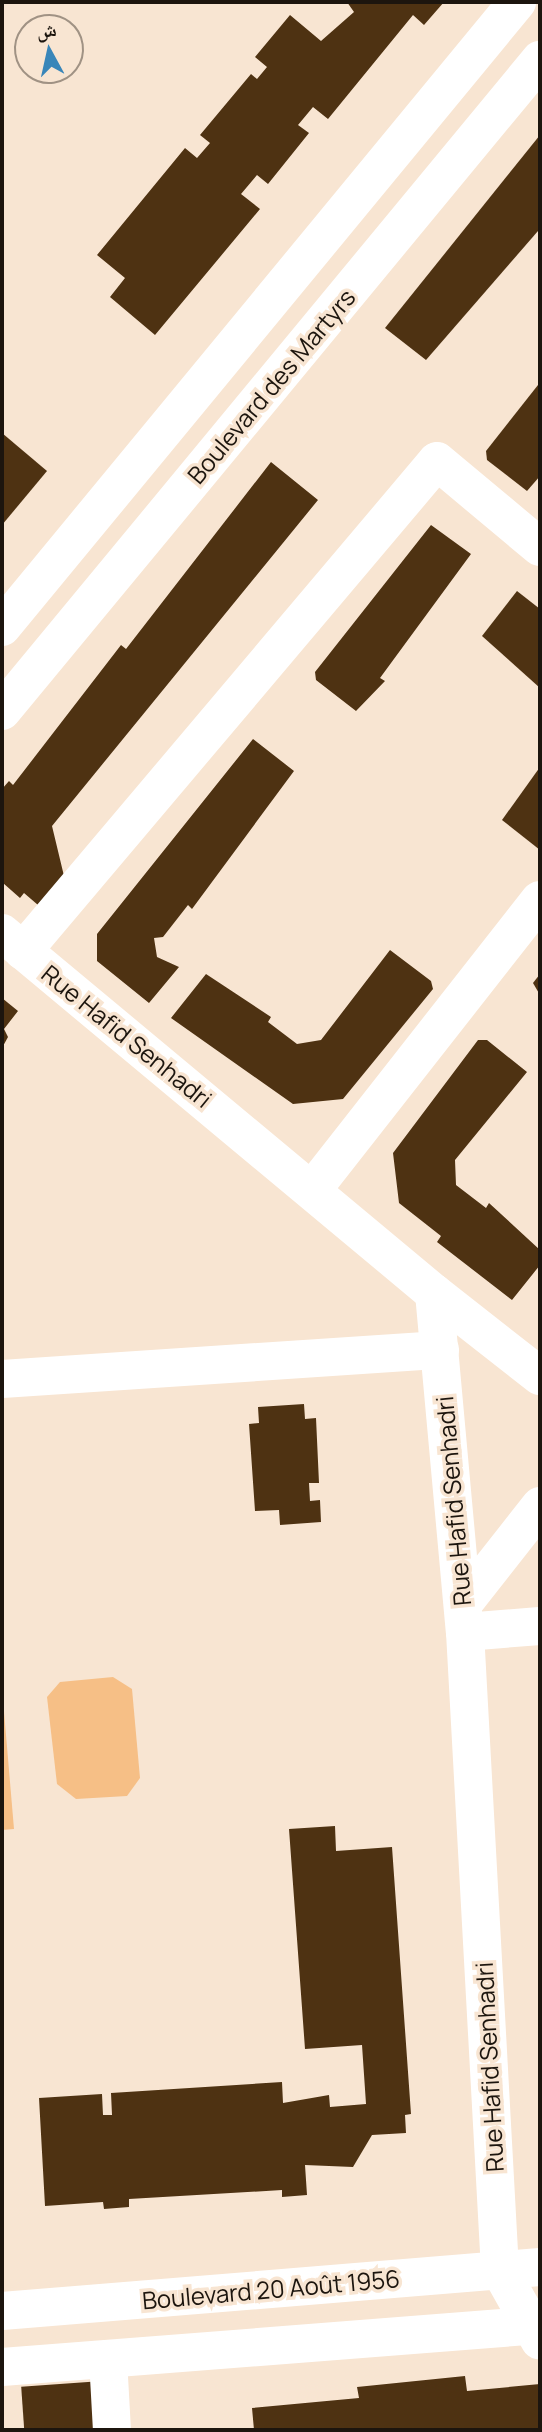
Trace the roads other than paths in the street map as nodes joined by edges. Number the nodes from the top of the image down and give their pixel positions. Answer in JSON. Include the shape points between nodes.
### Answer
{"nodes":[{"id":1,"x":517,"y":2,"type":"edge"},
{"id":2,"x":540,"y":60,"type":"edge"},
{"id":3,"x":540,"y":547,"type":"edge"},
{"id":4,"x":2,"y":627,"type":"edge"},
{"id":5,"x":2,"y":711,"type":"edge"},
{"id":6,"x":540,"y":900,"type":"edge"},
{"id":7,"x":12,"y":942,"type":"edge"},
{"id":8,"x":313,"y":1189,"type":"junction"},
{"id":9,"x":434,"y":1293,"type":"junction"},
{"id":10,"x":440,"y":1350,"type":"junction"},
{"id":11,"x":540,"y":1376,"type":"edge"},
{"id":12,"x":2,"y":1379,"type":"edge"},
{"id":13,"x":540,"y":1506,"type":"edge"},
{"id":14,"x":464,"y":1618,"type":"junction"},
{"id":15,"x":540,"y":1626,"type":"edge"},
{"id":16,"x":540,"y":2267,"type":"edge"},
{"id":17,"x":500,"y":2270,"type":"junction"},
{"id":18,"x":2,"y":2311,"type":"edge"},
{"id":19,"x":536,"y":2331,"type":"edge"},
{"id":20,"x":108,"y":2359,"type":"junction"},
{"id":21,"x":2,"y":2367,"type":"edge"},
{"id":22,"x":112,"y":2430,"type":"edge"}],
"edges":[{"from":1,"to":4,"type":"street"},
{"from":2,"to":5,"type":"street","name":"Boulevard des Martyrs"},
{"from":3,"to":7,"type":"street","via":[[437,461]]},
{"from":6,"to":8,"type":"street"},
{"from":7,"to":8,"type":"street","name":"Rue Hafid Senhadri"},
{"from":8,"to":9,"type":"street","name":"Rue Hafid Senhadri"},
{"from":9,"to":10,"type":"street","name":"Rue Hafid Senhadri"},
{"from":9,"to":11,"type":"street"},
{"from":10,"to":12,"type":"street"},
{"from":10,"to":14,"type":"street","name":"Rue Hafid Senhadri"},
{"from":13,"to":14,"type":"street"},
{"from":14,"to":15,"type":"street"},
{"from":14,"to":17,"type":"street","name":"Rue Hafid Senhadri"},
{"from":16,"to":17,"type":"street","name":"Boulevard 20 Août 1956"},
{"from":17,"to":18,"type":"street","name":"Boulevard 20 Août 1956"},
{"from":17,"to":19,"type":"street"},
{"from":19,"to":20,"type":"street"},
{"from":20,"to":21,"type":"street"},
{"from":20,"to":22,"type":"street"}]}
